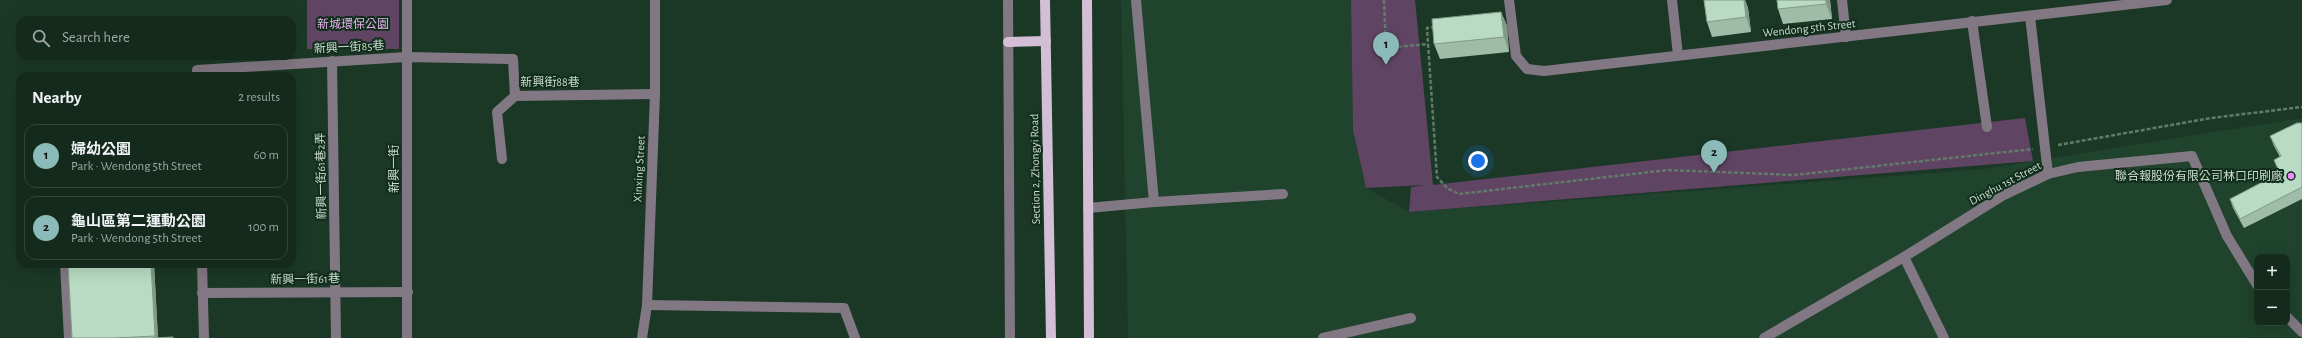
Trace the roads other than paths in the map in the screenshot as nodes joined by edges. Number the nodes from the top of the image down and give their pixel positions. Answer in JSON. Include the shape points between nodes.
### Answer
{"nodes":[{"id":1,"x":407,"y":0,"type":"edge"},
{"id":2,"x":655,"y":0,"type":"edge"},
{"id":3,"x":1008,"y":0,"type":"edge"},
{"id":4,"x":1045,"y":0,"type":"edge"},
{"id":5,"x":1087,"y":0,"type":"edge"},
{"id":6,"x":1136,"y":0,"type":"edge"},
{"id":7,"x":1509,"y":0,"type":"edge"},
{"id":8,"x":1672,"y":0,"type":"edge"},
{"id":9,"x":1842,"y":0,"type":"edge"},
{"id":10,"x":2167,"y":0,"type":"edge"},
{"id":11,"x":2118,"y":3,"type":"edge"},
{"id":12,"x":2030,"y":16,"type":"junction"},
{"id":13,"x":1972,"y":22,"type":"junction"},
{"id":14,"x":1846,"y":37,"type":"junction"},
{"id":15,"x":1008,"y":42,"type":"junction"},
{"id":16,"x":1046,"y":42,"type":"junction"},
{"id":17,"x":1678,"y":55,"type":"junction"},
{"id":18,"x":407,"y":57,"type":"junction"},
{"id":19,"x":332,"y":61,"type":"junction"},
{"id":20,"x":208,"y":72,"type":"edge"},
{"id":21,"x":655,"y":94,"type":"junction"},
{"id":22,"x":515,"y":96,"type":"junction"},
{"id":23,"x":1987,"y":127,"type":"dead end"},
{"id":24,"x":502,"y":158,"type":"dead end"},
{"id":25,"x":2048,"y":174,"type":"junction"},
{"id":26,"x":1283,"y":194,"type":"dead end"},
{"id":27,"x":1154,"y":202,"type":"junction"},
{"id":28,"x":1088,"y":208,"type":"junction"},
{"id":29,"x":1904,"y":257,"type":"junction"},
{"id":30,"x":65,"y":268,"type":"edge"},
{"id":31,"x":202,"y":268,"type":"edge"},
{"id":32,"x":2254,"y":280,"type":"edge"},
{"id":33,"x":336,"y":292,"type":"junction"},
{"id":34,"x":408,"y":292,"type":"junction"},
{"id":35,"x":202,"y":293,"type":"junction"},
{"id":36,"x":647,"y":305,"type":"junction"},
{"id":37,"x":1411,"y":318,"type":"dead end"},
{"id":38,"x":2290,"y":320,"type":"edge"},
{"id":39,"x":2302,"y":332,"type":"edge"},
{"id":40,"x":1782,"y":334,"type":"edge"},
{"id":41,"x":69,"y":338,"type":"edge"},
{"id":42,"x":204,"y":338,"type":"edge"},
{"id":43,"x":336,"y":338,"type":"edge"},
{"id":44,"x":407,"y":338,"type":"edge"},
{"id":45,"x":642,"y":338,"type":"edge"},
{"id":46,"x":855,"y":338,"type":"edge"},
{"id":47,"x":1010,"y":338,"type":"edge"},
{"id":48,"x":1051,"y":338,"type":"edge"},
{"id":49,"x":1089,"y":338,"type":"edge"},
{"id":50,"x":1323,"y":338,"type":"edge"},
{"id":51,"x":1764,"y":338,"type":"edge"},
{"id":52,"x":1944,"y":338,"type":"edge"}],
"edges":[{"from":1,"to":18,"type":"street","name":"新興一街"},
{"from":2,"to":21,"type":"street","name":"Xinxing Street"},
{"from":3,"to":15,"type":"street"},
{"from":4,"to":16,"type":"main road","name":"Section 2, Zhongyi Road"},
{"from":5,"to":28,"type":"main road"},
{"from":6,"to":27,"type":"street"},
{"from":7,"to":17,"type":"street","name":"Wendong 5th Street","via":[[1516,56],[1527,69],[1544,71]]},
{"from":8,"to":17,"type":"street"},
{"from":9,"to":14,"type":"street"},
{"from":10,"to":11,"type":"street","name":"Wendong 5th Street"},
{"from":11,"to":12,"type":"street","name":"Wendong 5th Street"},
{"from":12,"to":13,"type":"street","name":"Wendong 5th Street"},
{"from":12,"to":25,"type":"street"},
{"from":13,"to":14,"type":"street","name":"Wendong 5th Street"},
{"from":13,"to":23,"type":"street"},
{"from":14,"to":17,"type":"street","name":"Wendong 5th Street"},
{"from":15,"to":16,"type":"main road"},
{"from":15,"to":47,"type":"street"},
{"from":16,"to":48,"type":"main road","name":"Section 2, Zhongyi Road"},
{"from":18,"to":19,"type":"street","name":"新興一街85巷"},
{"from":18,"to":22,"type":"street","name":"新興街88巷","via":[[513,59]]},
{"from":18,"to":34,"type":"street","name":"新興一街"},
{"from":19,"to":20,"type":"street","name":"新興一街85巷"},
{"from":19,"to":33,"type":"street","name":"新興一街61巷2弄"},
{"from":21,"to":22,"type":"street","name":"新興街88巷"},
{"from":21,"to":36,"type":"street","name":"Xinxing Street"},
{"from":22,"to":24,"type":"street","via":[[497,112]]},
{"from":25,"to":29,"type":"street","name":"Dinghu 1st Street","via":[[2002,196]]},
{"from":25,"to":32,"type":"street","name":"Dinghu 1st Street","via":[[2078,167],[2192,156],[2227,236]]},
{"from":26,"to":27,"type":"street"},
{"from":27,"to":28,"type":"street"},
{"from":28,"to":49,"type":"main road"},
{"from":29,"to":40,"type":"street","name":"Dinghu 1st Street"},
{"from":29,"to":52,"type":"street"},
{"from":30,"to":41,"type":"street"},
{"from":31,"to":35,"type":"street"},
{"from":33,"to":34,"type":"street","name":"新興一街61巷"},
{"from":33,"to":35,"type":"street","name":"新興一街61巷"},
{"from":33,"to":43,"type":"street","name":"新興一街61巷2弄"},
{"from":34,"to":44,"type":"street","name":"新興一街"},
{"from":35,"to":42,"type":"street"},
{"from":36,"to":45,"type":"street","name":"Xinxing Street"},
{"from":36,"to":46,"type":"street","via":[[844,308]]},
{"from":37,"to":50,"type":"street"},
{"from":38,"to":39,"type":"street"},
{"from":40,"to":51,"type":"street","name":"Dinghu 1st Street"}]}
